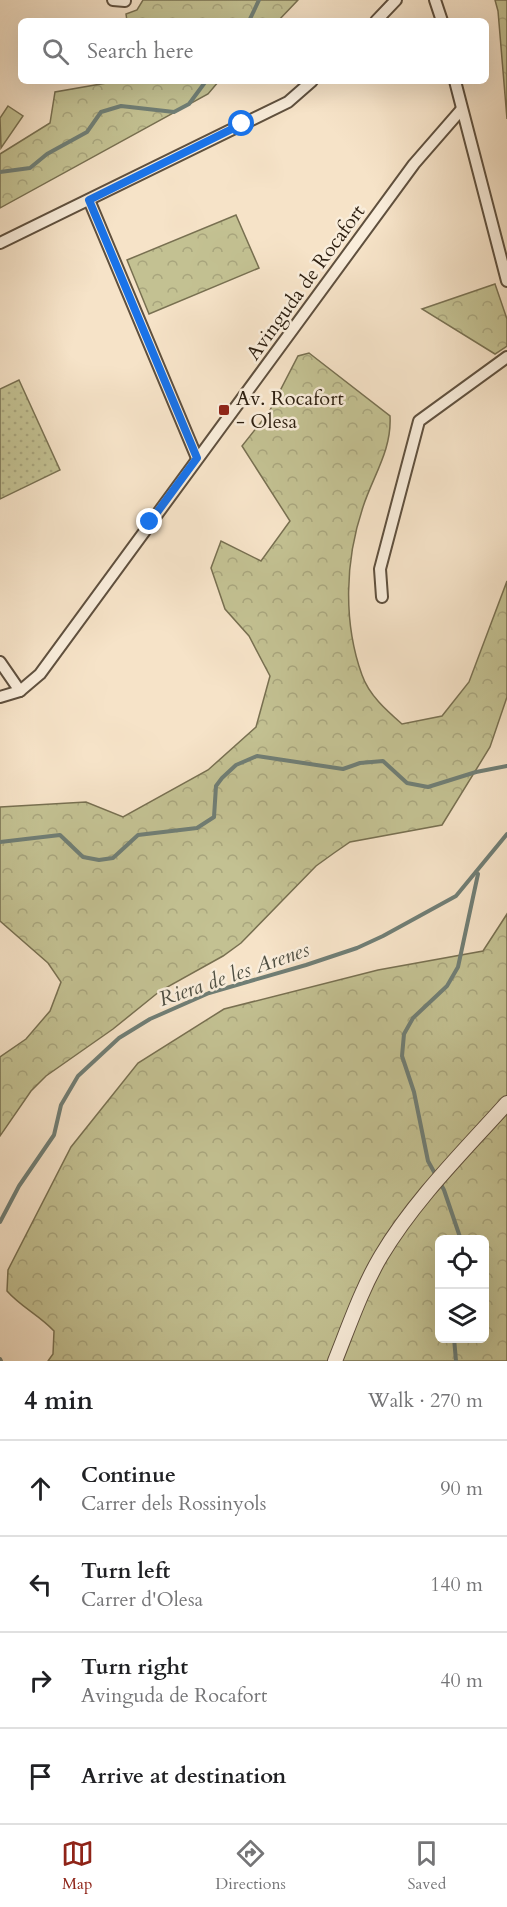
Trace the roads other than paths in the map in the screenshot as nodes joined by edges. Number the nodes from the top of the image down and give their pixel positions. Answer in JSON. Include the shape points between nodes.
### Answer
{"nodes":[{"id":1,"x":113,"y":0,"type":"edge"},
{"id":2,"x":396,"y":0,"type":"edge"},
{"id":3,"x":435,"y":0,"type":"edge"},
{"id":4,"x":125,"y":1,"type":"edge"},
{"id":5,"x":379,"y":18,"type":"edge"},
{"id":6,"x":441,"y":18,"type":"edge"},
{"id":7,"x":309,"y":84,"type":"edge"},
{"id":8,"x":456,"y":84,"type":"edge"},
{"id":9,"x":461,"y":110,"type":"junction"},
{"id":10,"x":89,"y":200,"type":"junction"},
{"id":11,"x":0,"y":243,"type":"edge"},
{"id":12,"x":507,"y":281,"type":"edge"},
{"id":13,"x":507,"y":357,"type":"edge"},
{"id":14,"x":197,"y":458,"type":"junction"},
{"id":15,"x":382,"y":597,"type":"dead end"},
{"id":16,"x":0,"y":662,"type":"edge"},
{"id":17,"x":20,"y":691,"type":"junction"},
{"id":18,"x":0,"y":697,"type":"edge"},
{"id":19,"x":507,"y":1103,"type":"edge"},
{"id":20,"x":334,"y":1361,"type":"edge"}],
"edges":[{"from":1,"to":4,"type":"street"},
{"from":2,"to":5,"type":"street"},
{"from":3,"to":6,"type":"street"},
{"from":7,"to":10,"type":"street","via":[[288,102]]},
{"from":8,"to":9,"type":"street"},
{"from":9,"to":12,"type":"street"},
{"from":9,"to":14,"type":"street","name":"Avinguda de Rocafort","via":[[414,164]]},
{"from":10,"to":11,"type":"street"},
{"from":10,"to":14,"type":"street"},
{"from":13,"to":15,"type":"street","via":[[419,421],[380,569]]},
{"from":14,"to":17,"type":"street","name":"Avinguda de Rocafort","via":[[40,674]]},
{"from":16,"to":17,"type":"street"},
{"from":17,"to":18,"type":"street","name":"Avinguda de Rocafort"},
{"from":19,"to":20,"type":"street","via":[[423,1199],[380,1258]]}]}
